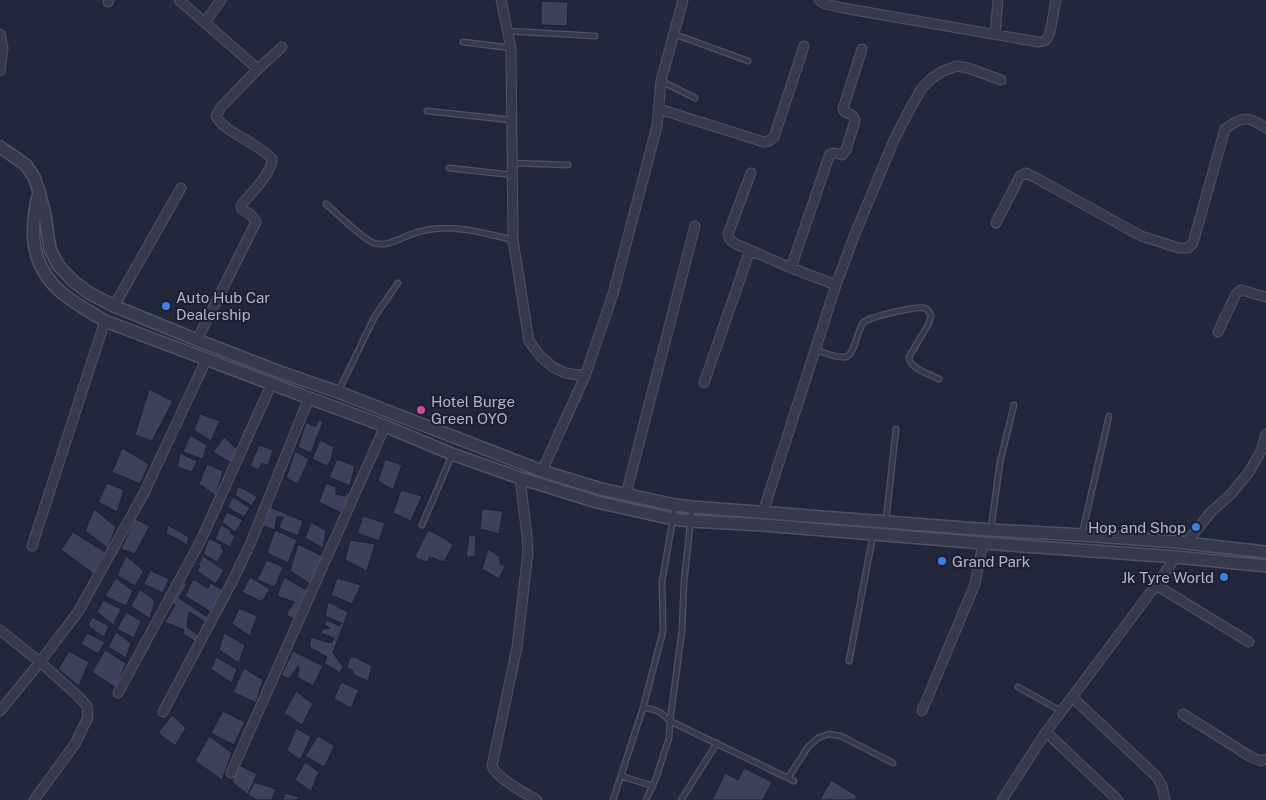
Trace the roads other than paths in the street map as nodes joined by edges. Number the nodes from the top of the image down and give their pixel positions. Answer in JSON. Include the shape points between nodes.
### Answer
{"nodes":[{"id":1,"x":179,"y":0,"type":"edge"},
{"id":2,"x":221,"y":0,"type":"edge"},
{"id":3,"x":501,"y":0,"type":"edge"},
{"id":4,"x":683,"y":0,"type":"edge"},
{"id":5,"x":819,"y":0,"type":"edge"},
{"id":6,"x":998,"y":0,"type":"edge"},
{"id":7,"x":1056,"y":0,"type":"edge"},
{"id":8,"x":205,"y":22,"type":"junction"},
{"id":9,"x":508,"y":31,"type":"junction"},
{"id":10,"x":0,"y":34,"type":"edge"},
{"id":11,"x":674,"y":34,"type":"junction"},
{"id":12,"x":995,"y":34,"type":"junction"},
{"id":13,"x":595,"y":36,"type":"dead end"},
{"id":14,"x":463,"y":42,"type":"dead end"},
{"id":15,"x":804,"y":46,"type":"dead end"},
{"id":16,"x":282,"y":47,"type":"dead end"},
{"id":17,"x":511,"y":48,"type":"junction"},
{"id":18,"x":862,"y":49,"type":"dead end"},
{"id":19,"x":748,"y":61,"type":"dead end"},
{"id":20,"x":258,"y":69,"type":"junction"},
{"id":21,"x":0,"y":71,"type":"edge"},
{"id":22,"x":661,"y":80,"type":"junction"},
{"id":23,"x":1001,"y":80,"type":"dead end"},
{"id":24,"x":695,"y":98,"type":"dead end"},
{"id":25,"x":659,"y":109,"type":"junction"},
{"id":26,"x":427,"y":111,"type":"dead end"},
{"id":27,"x":511,"y":120,"type":"junction"},
{"id":28,"x":1266,"y":128,"type":"edge"},
{"id":29,"x":0,"y":147,"type":"edge"},
{"id":30,"x":512,"y":163,"type":"junction"},
{"id":31,"x":568,"y":165,"type":"dead end"},
{"id":32,"x":449,"y":168,"type":"dead end"},
{"id":33,"x":751,"y":173,"type":"dead end"},
{"id":34,"x":512,"y":175,"type":"junction"},
{"id":35,"x":181,"y":188,"type":"dead end"},
{"id":36,"x":39,"y":191,"type":"junction"},
{"id":37,"x":326,"y":204,"type":"dead end"},
{"id":38,"x":996,"y":223,"type":"dead end"},
{"id":39,"x":695,"y":226,"type":"dead end"},
{"id":40,"x":513,"y":240,"type":"junction"},
{"id":41,"x":750,"y":250,"type":"junction"},
{"id":42,"x":791,"y":268,"type":"junction"},
{"id":43,"x":398,"y":283,"type":"dead end"},
{"id":44,"x":836,"y":285,"type":"junction"},
{"id":45,"x":1266,"y":297,"type":"edge"},
{"id":46,"x":114,"y":306,"type":"junction"},
{"id":47,"x":105,"y":320,"type":"junction"},
{"id":48,"x":1218,"y":332,"type":"dead end"},
{"id":49,"x":197,"y":340,"type":"junction"},
{"id":50,"x":816,"y":350,"type":"junction"},
{"id":51,"x":207,"y":358,"type":"junction"},
{"id":52,"x":585,"y":376,"type":"junction"},
{"id":53,"x":939,"y":379,"type":"dead end"},
{"id":54,"x":272,"y":383,"type":"junction"},
{"id":55,"x":704,"y":383,"type":"dead end"},
{"id":56,"x":338,"y":392,"type":"junction"},
{"id":57,"x":309,"y":398,"type":"junction"},
{"id":58,"x":1014,"y":405,"type":"dead end"},
{"id":59,"x":1109,"y":416,"type":"dead end"},
{"id":60,"x":385,"y":426,"type":"junction"},
{"id":61,"x":896,"y":429,"type":"dead end"},
{"id":62,"x":1266,"y":434,"type":"edge"},
{"id":63,"x":452,"y":454,"type":"junction"},
{"id":64,"x":542,"y":471,"type":"junction"},
{"id":65,"x":520,"y":478,"type":"junction"},
{"id":66,"x":626,"y":494,"type":"junction"},
{"id":67,"x":675,"y":505,"type":"junction"},
{"id":68,"x":692,"y":507,"type":"junction"},
{"id":69,"x":763,"y":512,"type":"junction"},
{"id":70,"x":673,"y":519,"type":"junction"},
{"id":71,"x":691,"y":521,"type":"junction"},
{"id":72,"x":886,"y":522,"type":"junction"},
{"id":73,"x":422,"y":525,"type":"dead end"},
{"id":74,"x":991,"y":530,"type":"junction"},
{"id":75,"x":873,"y":534,"type":"junction"},
{"id":76,"x":1082,"y":535,"type":"junction"},
{"id":77,"x":983,"y":543,"type":"junction"},
{"id":78,"x":1186,"y":543,"type":"junction"},
{"id":79,"x":32,"y":546,"type":"dead end"},
{"id":80,"x":1266,"y":552,"type":"edge"},
{"id":81,"x":1176,"y":556,"type":"junction"},
{"id":82,"x":1266,"y":566,"type":"edge"},
{"id":83,"x":1156,"y":585,"type":"junction"},
{"id":84,"x":0,"y":630,"type":"edge"},
{"id":85,"x":1249,"y":642,"type":"dead end"},
{"id":86,"x":849,"y":661,"type":"dead end"},
{"id":87,"x":40,"y":662,"type":"junction"},
{"id":88,"x":1018,"y":687,"type":"dead end"},
{"id":89,"x":118,"y":693,"type":"dead end"},
{"id":90,"x":1072,"y":697,"type":"junction"},
{"id":91,"x":643,"y":708,"type":"junction"},
{"id":92,"x":0,"y":711,"type":"edge"},
{"id":93,"x":922,"y":711,"type":"dead end"},
{"id":94,"x":1062,"y":711,"type":"junction"},
{"id":95,"x":163,"y":712,"type":"dead end"},
{"id":96,"x":1183,"y":714,"type":"dead end"},
{"id":97,"x":670,"y":721,"type":"junction"},
{"id":98,"x":1046,"y":732,"type":"junction"},
{"id":99,"x":717,"y":743,"type":"junction"},
{"id":100,"x":1266,"y":759,"type":"edge"},
{"id":101,"x":893,"y":763,"type":"dead end"},
{"id":102,"x":231,"y":773,"type":"dead end"},
{"id":103,"x":621,"y":776,"type":"junction"},
{"id":104,"x":788,"y":778,"type":"junction"},
{"id":105,"x":794,"y":781,"type":"dead end"},
{"id":106,"x":653,"y":786,"type":"junction"},
{"id":107,"x":34,"y":800,"type":"edge"},
{"id":108,"x":537,"y":800,"type":"edge"},
{"id":109,"x":613,"y":800,"type":"edge"},
{"id":110,"x":646,"y":800,"type":"edge"},
{"id":111,"x":681,"y":800,"type":"edge"},
{"id":112,"x":1002,"y":800,"type":"edge"},
{"id":113,"x":1118,"y":800,"type":"edge"},
{"id":114,"x":1165,"y":800,"type":"edge"}],
"edges":[{"from":1,"to":8,"type":"street"},
{"from":2,"to":8,"type":"street"},
{"from":3,"to":9,"type":"street"},
{"from":4,"to":11,"type":"street"},
{"from":5,"to":12,"type":"street","via":[[843,8]]},
{"from":6,"to":12,"type":"street"},
{"from":7,"to":12,"type":"street","via":[[1050,35],[1044,42]]},
{"from":8,"to":20,"type":"street"},
{"from":9,"to":13,"type":"lane"},
{"from":9,"to":17,"type":"street"},
{"from":10,"to":21,"type":"street","via":[[4,48]]},
{"from":11,"to":19,"type":"lane"},
{"from":11,"to":22,"type":"street"},
{"from":14,"to":17,"type":"lane"},
{"from":15,"to":25,"type":"street","via":[[774,137],[769,141]]},
{"from":16,"to":20,"type":"street"},
{"from":17,"to":27,"type":"street"},
{"from":18,"to":42,"type":"street","via":[[843,109],[855,121],[846,150],[842,155],[834,153],[829,156]]},
{"from":20,"to":49,"type":"street","via":[[216,116],[222,124],[262,149],[272,159],[272,164],[241,206],[256,222]]},
{"from":22,"to":24,"type":"lane"},
{"from":22,"to":25,"type":"street"},
{"from":23,"to":44,"type":"street","via":[[957,66],[943,71],[922,88],[894,140]]},
{"from":25,"to":52,"type":"street","via":[[613,294]]},
{"from":26,"to":27,"type":"lane"},
{"from":27,"to":30,"type":"street"},
{"from":28,"to":38,"type":"street","via":[[1249,119],[1237,120],[1225,129],[1193,244],[1188,248],[1141,236],[1026,174],[1020,176]]},
{"from":29,"to":36,"type":"street","via":[[26,165]]},
{"from":30,"to":31,"type":"lane"},
{"from":30,"to":34,"type":"street"},
{"from":32,"to":34,"type":"lane"},
{"from":33,"to":41,"type":"street","via":[[728,234],[730,240]]},
{"from":34,"to":40,"type":"street"},
{"from":35,"to":46,"type":"street"},
{"from":36,"to":46,"type":"street","via":[[50,248],[58,266],[89,293]]},
{"from":36,"to":47,"type":"street","via":[[33,234],[37,258],[61,292]]},
{"from":37,"to":40,"type":"lane","via":[[374,244],[438,228],[477,231]]},
{"from":39,"to":66,"type":"street"},
{"from":40,"to":52,"type":"street","via":[[529,341],[553,367],[565,373]]},
{"from":41,"to":42,"type":"street"},
{"from":41,"to":55,"type":"street"},
{"from":42,"to":44,"type":"street"},
{"from":43,"to":56,"type":"lane","via":[[375,316]]},
{"from":44,"to":50,"type":"street"},
{"from":45,"to":48,"type":"street","via":[[1241,290]]},
{"from":46,"to":49,"type":"street"},
{"from":47,"to":51,"type":"street"},
{"from":47,"to":79,"type":"street"},
{"from":49,"to":56,"type":"street"},
{"from":50,"to":53,"type":"lane","via":[[846,357],[851,354],[865,321],[924,308],[931,316],[910,362]]},
{"from":50,"to":69,"type":"street"},
{"from":51,"to":54,"type":"street"},
{"from":51,"to":87,"type":"street","via":[[144,493],[78,612]]},
{"from":52,"to":64,"type":"street"},
{"from":54,"to":57,"type":"street"},
{"from":54,"to":89,"type":"street","via":[[201,540]]},
{"from":56,"to":64,"type":"street"},
{"from":57,"to":60,"type":"street"},
{"from":57,"to":95,"type":"street","via":[[251,542]]},
{"from":58,"to":74,"type":"lane","via":[[1000,462]]},
{"from":59,"to":76,"type":"lane"},
{"from":60,"to":63,"type":"street"},
{"from":60,"to":102,"type":"street"},
{"from":61,"to":72,"type":"lane"},
{"from":62,"to":78,"type":"street","via":[[1249,472]]},
{"from":63,"to":65,"type":"street"},
{"from":63,"to":73,"type":"lane"},
{"from":64,"to":66,"type":"street"},
{"from":65,"to":70,"type":"street","via":[[597,502]]},
{"from":65,"to":108,"type":"street","via":[[528,552],[517,647],[492,766],[500,777]]},
{"from":66,"to":67,"type":"street"},
{"from":67,"to":68,"type":"street"},
{"from":67,"to":70,"type":"lane"},
{"from":68,"to":69,"type":"street"},
{"from":68,"to":71,"type":"lane"},
{"from":69,"to":72,"type":"street"},
{"from":70,"to":71,"type":"street"},
{"from":70,"to":91,"type":"lane","via":[[662,582],[663,631]]},
{"from":71,"to":75,"type":"street"},
{"from":71,"to":97,"type":"lane"},
{"from":72,"to":74,"type":"street"},
{"from":74,"to":76,"type":"street"},
{"from":75,"to":77,"type":"street"},
{"from":75,"to":86,"type":"lane"},
{"from":76,"to":78,"type":"street"},
{"from":77,"to":81,"type":"street"},
{"from":77,"to":93,"type":"street","via":[[975,584]]},
{"from":78,"to":80,"type":"street"},
{"from":81,"to":82,"type":"street"},
{"from":81,"to":83,"type":"street"},
{"from":83,"to":85,"type":"street"},
{"from":83,"to":90,"type":"street"},
{"from":84,"to":87,"type":"street"},
{"from":87,"to":92,"type":"street"},
{"from":87,"to":107,"type":"street","via":[[87,706],[88,717],[75,744]]},
{"from":88,"to":94,"type":"lane"},
{"from":90,"to":94,"type":"street"},
{"from":90,"to":114,"type":"street","via":[[1156,776]]},
{"from":91,"to":97,"type":"lane","via":[[661,712]]},
{"from":91,"to":103,"type":"lane"},
{"from":94,"to":98,"type":"street"},
{"from":96,"to":100,"type":"street","via":[[1251,757],[1261,761]]},
{"from":97,"to":99,"type":"lane"},
{"from":97,"to":106,"type":"lane","via":[[669,738]]},
{"from":98,"to":112,"type":"street"},
{"from":98,"to":113,"type":"street"},
{"from":99,"to":104,"type":"lane"},
{"from":99,"to":111,"type":"lane"},
{"from":101,"to":104,"type":"lane","via":[[840,736],[829,734],[808,747]]},
{"from":103,"to":106,"type":"lane"},
{"from":103,"to":109,"type":"lane"},
{"from":104,"to":105,"type":"lane"},
{"from":106,"to":110,"type":"lane"}]}
